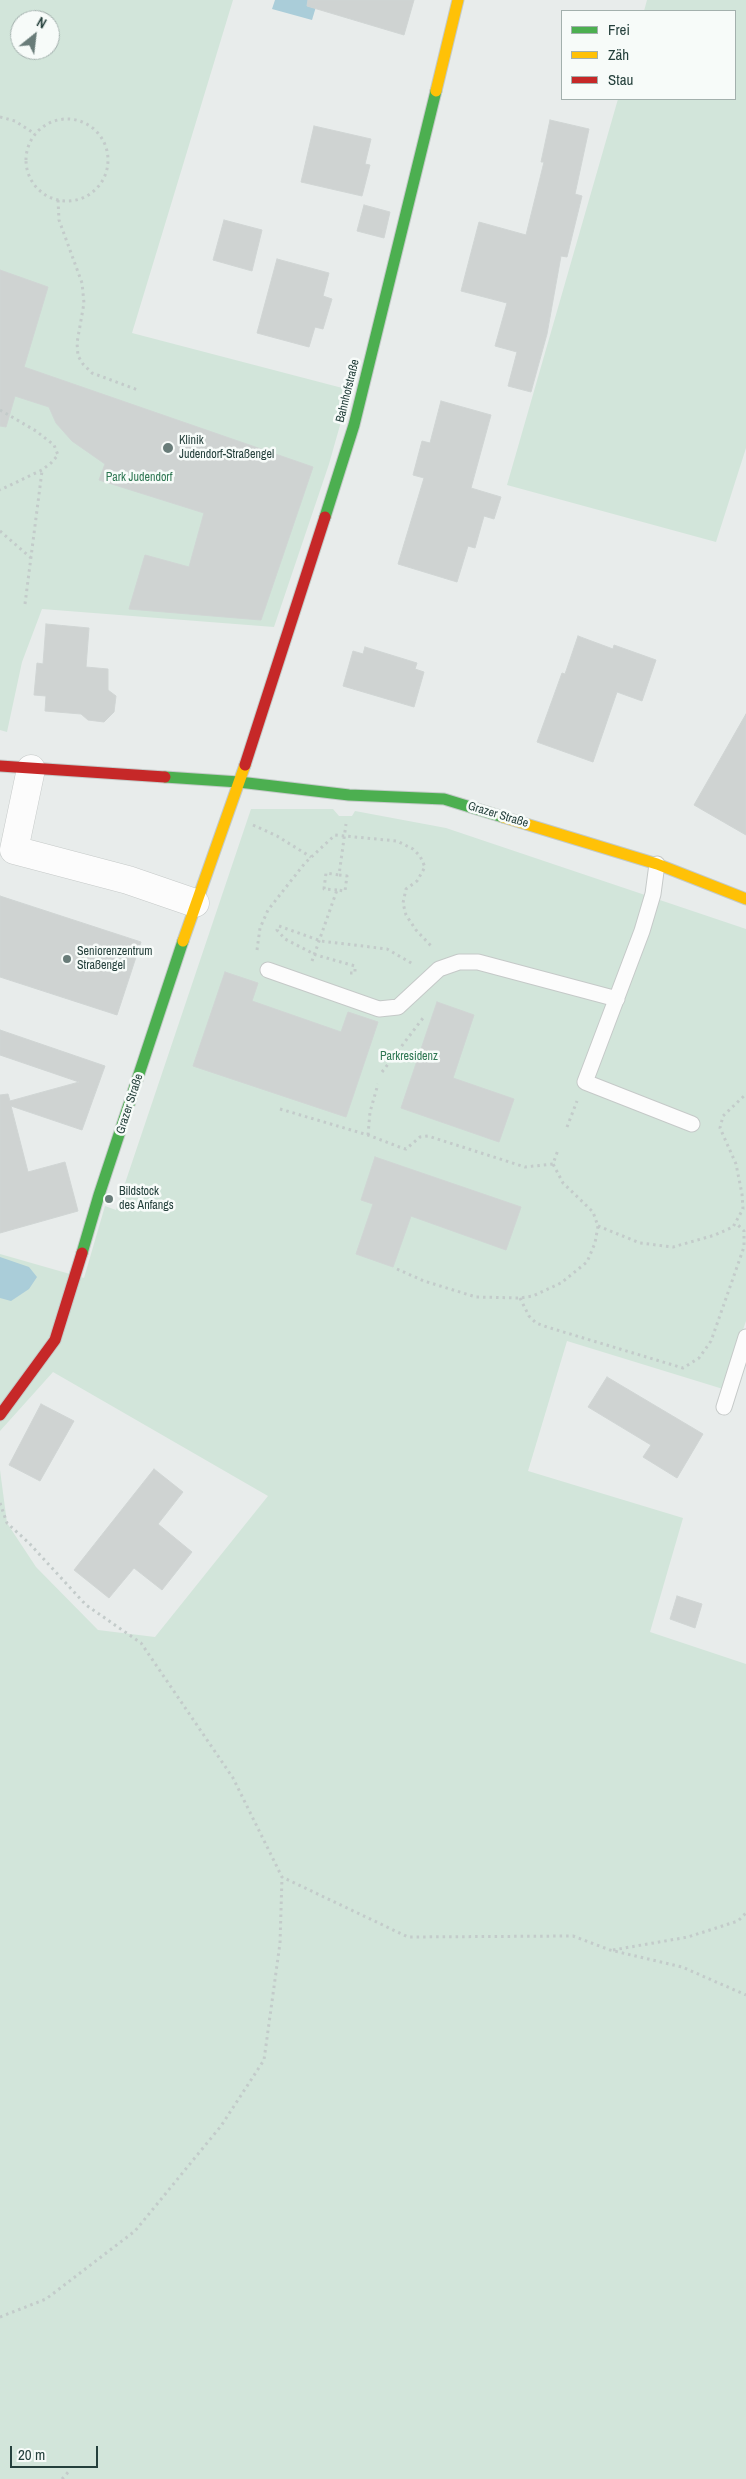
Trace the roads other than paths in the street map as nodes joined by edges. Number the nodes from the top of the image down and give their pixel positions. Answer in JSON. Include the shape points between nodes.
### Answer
{"nodes":[{"id":1,"x":458,"y":0,"type":"edge"},
{"id":2,"x":0,"y":766,"type":"edge"},
{"id":3,"x":31,"y":769,"type":"junction"},
{"id":4,"x":239,"y":782,"type":"junction"},
{"id":5,"x":7,"y":848,"type":"edge"},
{"id":6,"x":657,"y":864,"type":"junction"},
{"id":7,"x":746,"y":899,"type":"edge"},
{"id":8,"x":195,"y":903,"type":"junction"},
{"id":9,"x":268,"y":970,"type":"road end"},
{"id":10,"x":617,"y":999,"type":"junction"},
{"id":11,"x":692,"y":1124,"type":"dead end"},
{"id":12,"x":746,"y":1337,"type":"edge"},
{"id":13,"x":724,"y":1407,"type":"dead end"},
{"id":14,"x":0,"y":1415,"type":"edge"}],
"edges":[{"from":1,"to":4,"type":"street","name":"Bahnhofstraße","via":[[354,425]]},
{"from":2,"to":3,"type":"street","name":"Grazer Straße"},
{"from":3,"to":4,"type":"street","name":"Grazer Straße"},
{"from":3,"to":5,"type":"street"},
{"from":4,"to":6,"type":"street","name":"Grazer Straße","via":[[349,795],[444,799]]},
{"from":4,"to":8,"type":"street","name":"Grazer Straße"},
{"from":5,"to":8,"type":"street","via":[[128,880]]},
{"from":6,"to":7,"type":"street","name":"Grazer Straße"},
{"from":6,"to":10,"type":"lane","via":[[653,894]]},
{"from":8,"to":14,"type":"street","name":"Grazer Straße","via":[[55,1340]]},
{"from":9,"to":10,"type":"lane","via":[[379,1009],[398,1007],[439,969],[459,962],[478,962]]},
{"from":10,"to":11,"type":"lane","via":[[585,1082]]},
{"from":12,"to":13,"type":"lane"}]}
